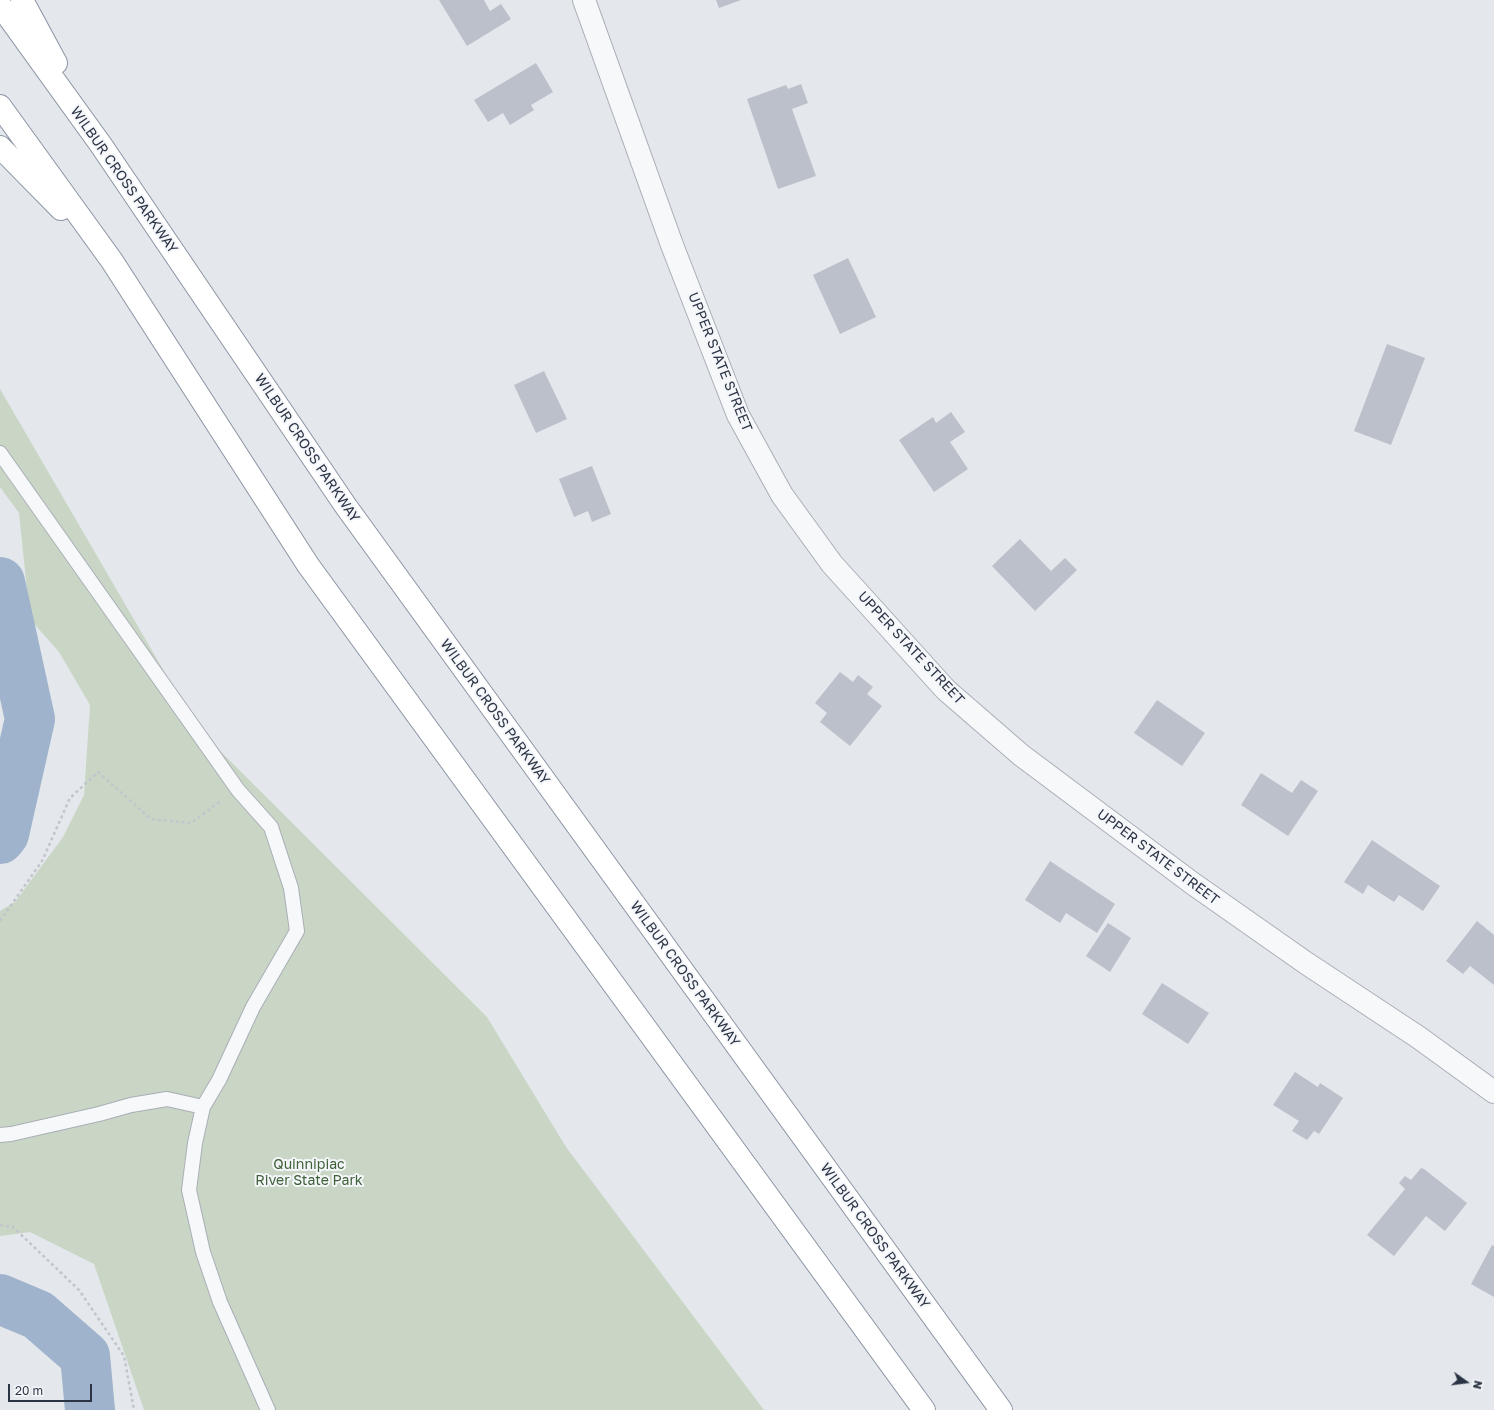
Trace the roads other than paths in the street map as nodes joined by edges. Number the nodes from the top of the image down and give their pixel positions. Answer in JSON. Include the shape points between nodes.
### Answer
{"nodes":[{"id":1,"x":22,"y":0,"type":"edge"},
{"id":2,"x":584,"y":0,"type":"edge"},
{"id":3,"x":0,"y":5,"type":"edge"},
{"id":4,"x":0,"y":106,"type":"edge"},
{"id":5,"x":101,"y":145,"type":"junction"},
{"id":6,"x":0,"y":147,"type":"edge"},
{"id":7,"x":112,"y":261,"type":"junction"},
{"id":8,"x":0,"y":452,"type":"edge"},
{"id":9,"x":1494,"y":1092,"type":"edge"},
{"id":10,"x":203,"y":1107,"type":"junction"},
{"id":11,"x":0,"y":1135,"type":"edge"},
{"id":12,"x":268,"y":1410,"type":"edge"},
{"id":13,"x":924,"y":1410,"type":"edge"},
{"id":14,"x":1001,"y":1410,"type":"edge"}],
"edges":[{"from":1,"to":5,"type":"highway"},
{"from":2,"to":9,"type":"street","name":"UPPER STATE STREET","via":[[672,245],[738,415],[782,495],[832,564],[946,690],[1021,755],[1199,888],[1418,1037]]},
{"from":3,"to":5,"type":"highway","name":"WILBUR CROSS PARKWAY"},
{"from":4,"to":7,"type":"highway"},
{"from":5,"to":14,"type":"highway","name":"WILBUR CROSS PARKWAY","via":[[345,505]]},
{"from":6,"to":7,"type":"highway"},
{"from":7,"to":13,"type":"highway","via":[[308,565]]},
{"from":8,"to":10,"type":"lane","via":[[238,790],[271,827],[291,888],[296,931]]},
{"from":10,"to":11,"type":"lane","via":[[167,1099]]},
{"from":10,"to":12,"type":"lane","via":[[189,1190],[203,1252],[220,1302]]}]}
